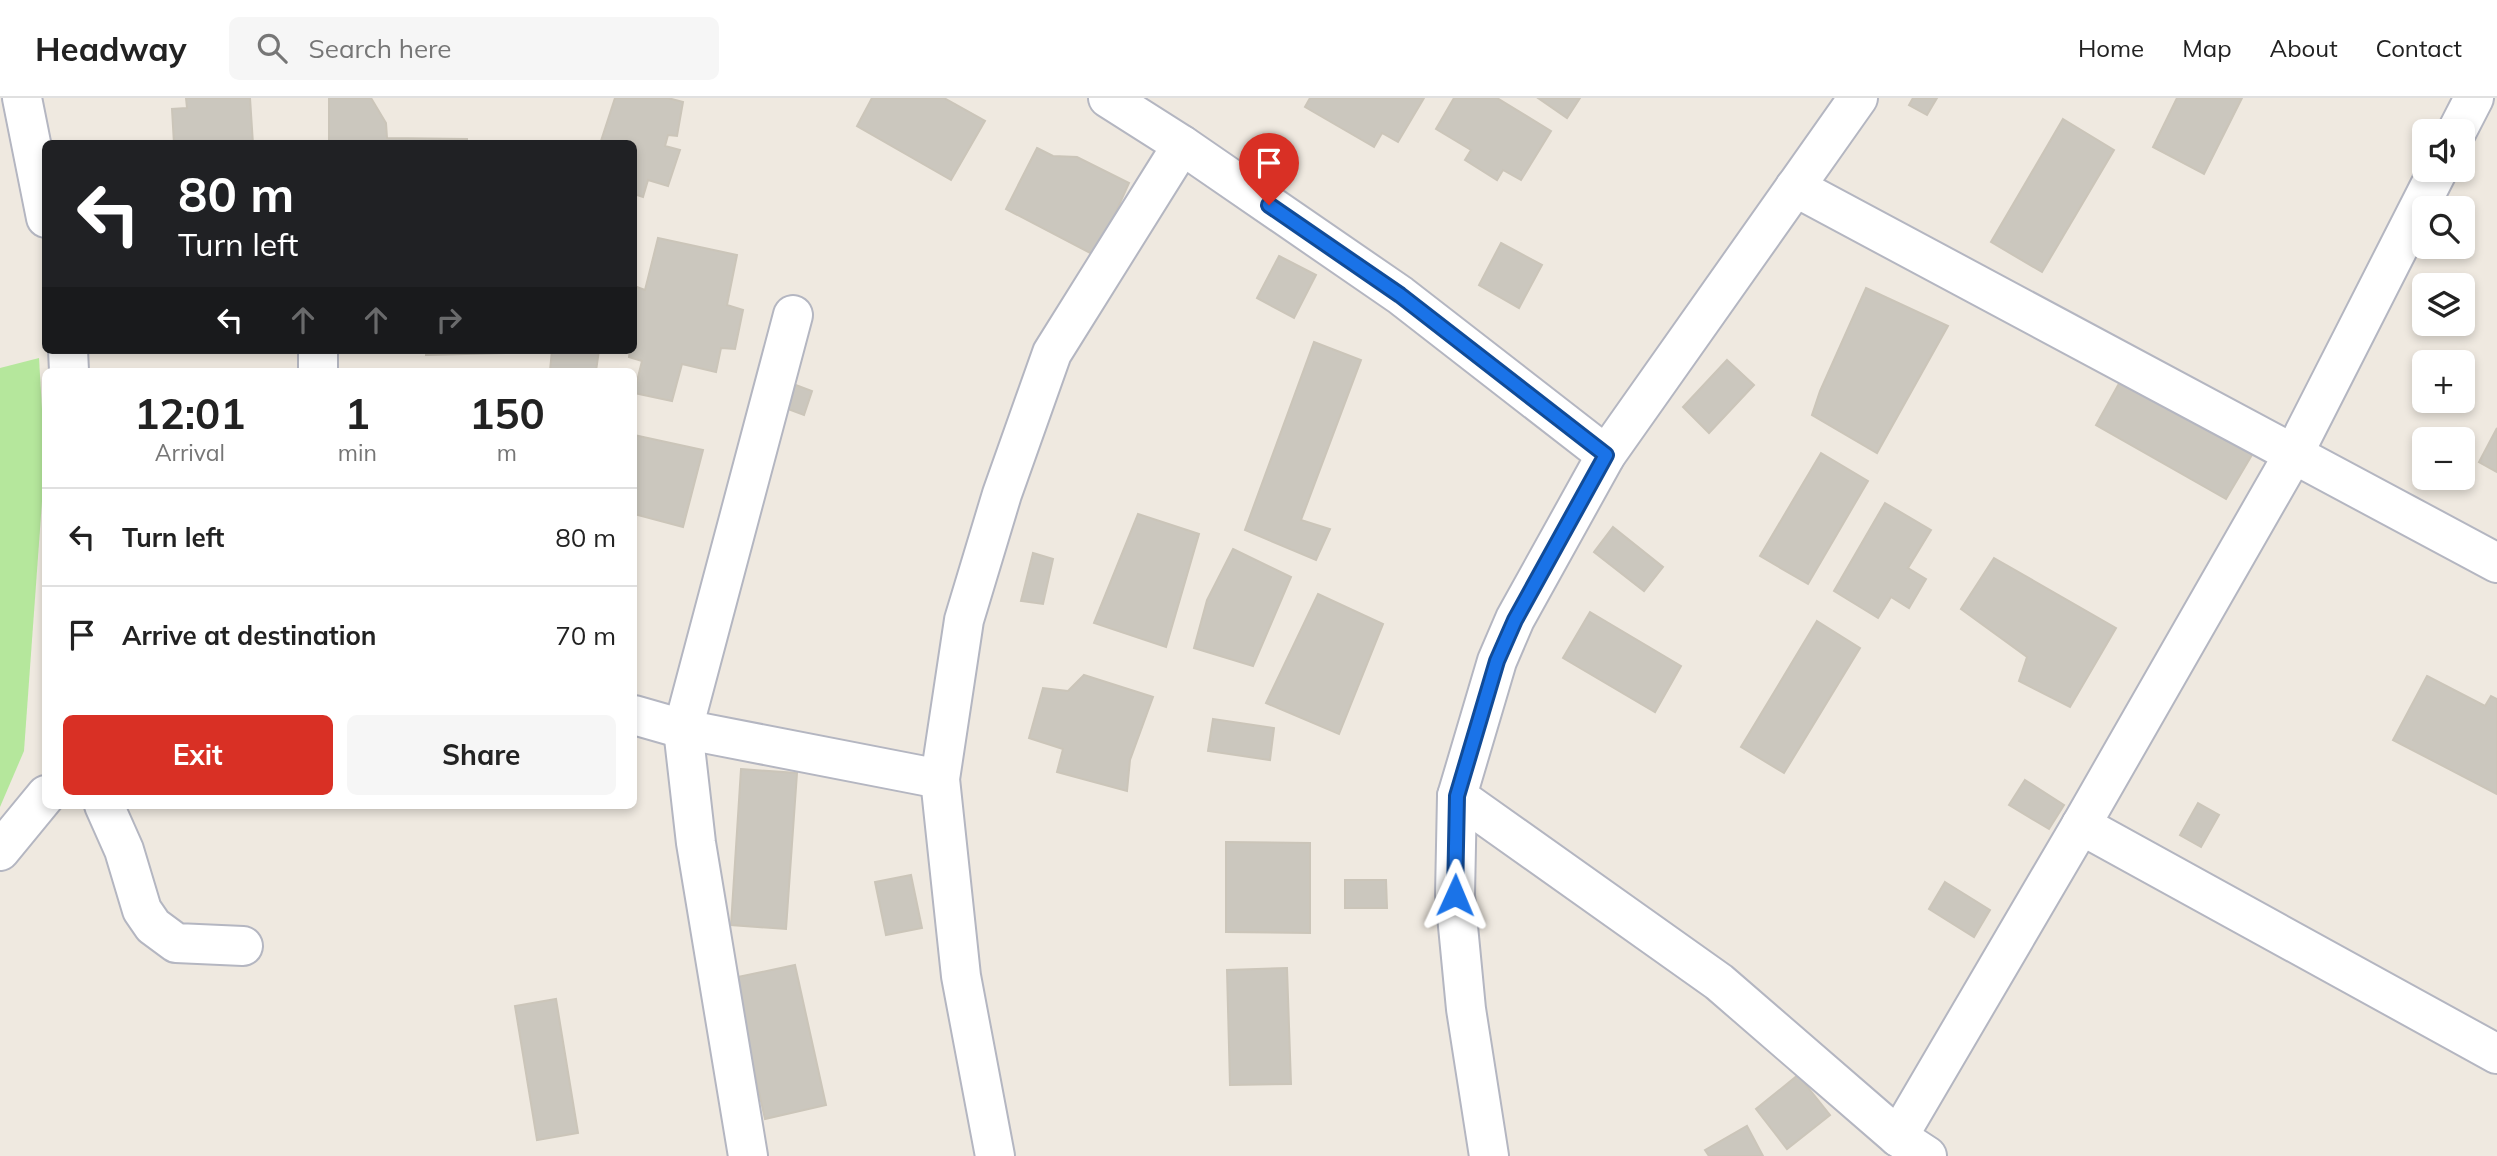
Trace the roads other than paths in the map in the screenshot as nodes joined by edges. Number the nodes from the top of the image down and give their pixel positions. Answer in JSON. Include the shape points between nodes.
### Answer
{"nodes":[{"id":1,"x":22,"y":98,"type":"edge"},
{"id":2,"x":1108,"y":98,"type":"edge"},
{"id":3,"x":1858,"y":98,"type":"edge"},
{"id":4,"x":2474,"y":98,"type":"edge"},
{"id":5,"x":2464,"y":119,"type":"edge"},
{"id":6,"x":1182,"y":145,"type":"junction"},
{"id":7,"x":2432,"y":182,"type":"edge"},
{"id":8,"x":1795,"y":187,"type":"junction"},
{"id":9,"x":42,"y":198,"type":"edge"},
{"id":10,"x":793,"y":315,"type":"dead end"},
{"id":11,"x":1606,"y":455,"type":"junction"},
{"id":12,"x":2293,"y":455,"type":"junction"},
{"id":13,"x":2497,"y":563,"type":"edge"},
{"id":14,"x":637,"y":716,"type":"edge"},
{"id":15,"x":683,"y":729,"type":"junction"},
{"id":16,"x":940,"y":779,"type":"junction"},
{"id":17,"x":1457,"y":796,"type":"junction"},
{"id":18,"x":42,"y":800,"type":"edge"},
{"id":19,"x":106,"y":809,"type":"edge"},
{"id":20,"x":2081,"y":825,"type":"junction"},
{"id":21,"x":0,"y":850,"type":"edge"},
{"id":22,"x":243,"y":946,"type":"dead end"},
{"id":23,"x":2497,"y":1054,"type":"edge"},
{"id":24,"x":1912,"y":1146,"type":"edge"},
{"id":25,"x":748,"y":1156,"type":"edge"},
{"id":26,"x":995,"y":1156,"type":"edge"},
{"id":27,"x":1489,"y":1156,"type":"edge"}],
"edges":[{"from":1,"to":9,"type":"street"},
{"from":2,"to":6,"type":"street"},
{"from":3,"to":8,"type":"street"},
{"from":4,"to":5,"type":"street"},
{"from":6,"to":11,"type":"street","via":[[1400,295]]},
{"from":6,"to":16,"type":"street","via":[[1052,352],[964,620]]},
{"from":7,"to":12,"type":"street"},
{"from":8,"to":11,"type":"street"},
{"from":8,"to":12,"type":"street"},
{"from":10,"to":15,"type":"street"},
{"from":11,"to":17,"type":"street","via":[[1497,661]]},
{"from":12,"to":13,"type":"street"},
{"from":12,"to":20,"type":"street"},
{"from":14,"to":15,"type":"street"},
{"from":15,"to":16,"type":"street"},
{"from":15,"to":25,"type":"street","via":[[696,843]]},
{"from":16,"to":26,"type":"street","via":[[961,976]]},
{"from":17,"to":24,"type":"street","via":[[1719,982]]},
{"from":17,"to":27,"type":"street","via":[[1455,895],[1466,1009]]},
{"from":18,"to":21,"type":"street"},
{"from":19,"to":22,"type":"street","via":[[142,911],[153,926],[176,943]]},
{"from":20,"to":23,"type":"street"},
{"from":20,"to":24,"type":"street"}]}
